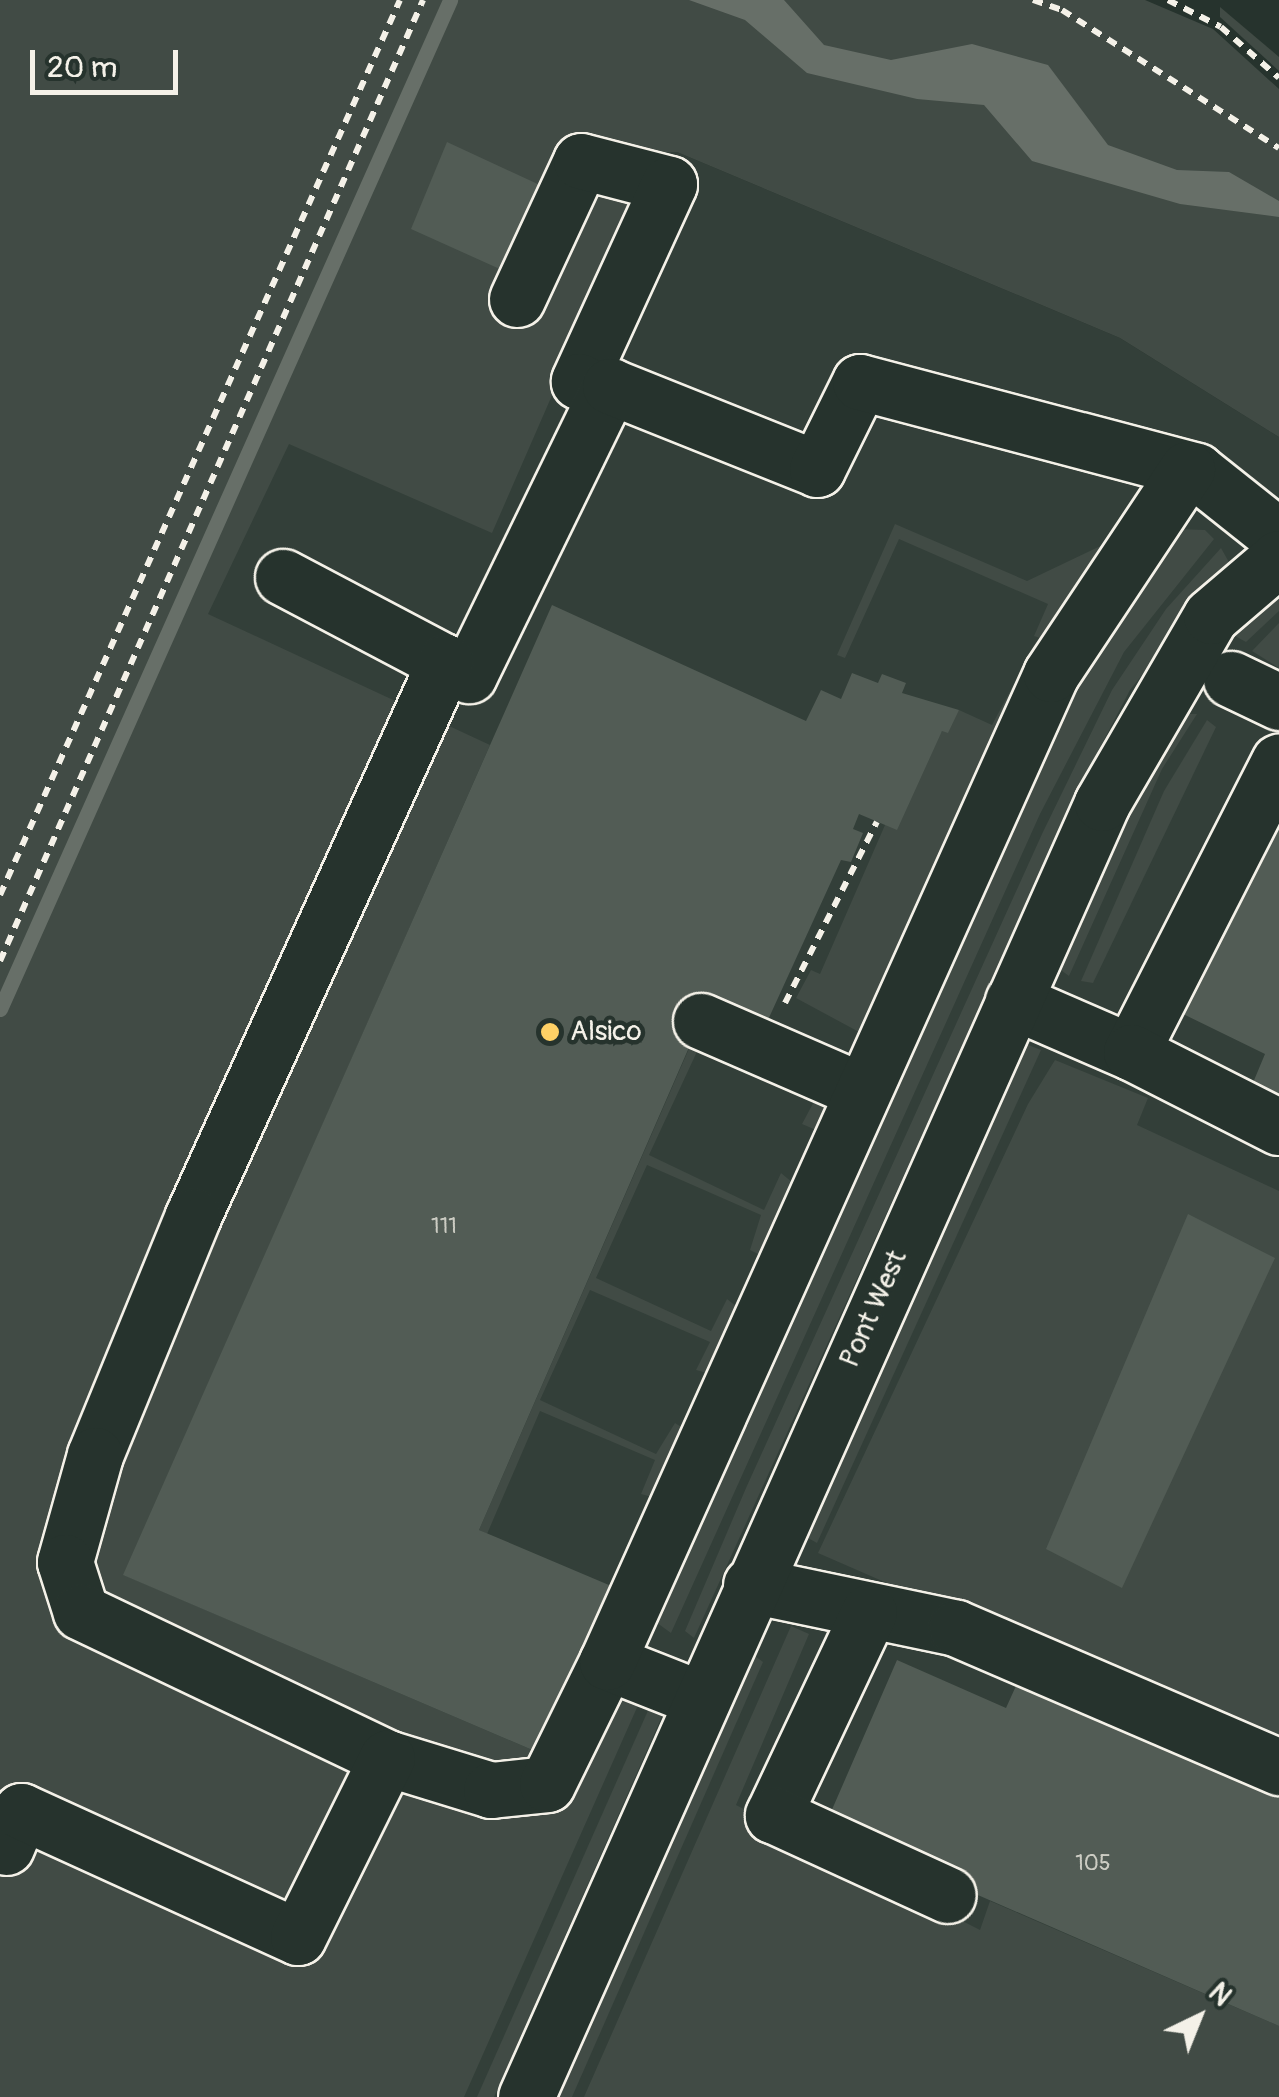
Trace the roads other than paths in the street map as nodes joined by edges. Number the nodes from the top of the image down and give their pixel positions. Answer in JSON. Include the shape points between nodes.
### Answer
{"nodes":[{"id":1,"x":517,"y":299,"type":"dead end"},
{"id":2,"x":606,"y":396,"type":"junction"},
{"id":3,"x":1187,"y":468,"type":"junction"},
{"id":4,"x":1279,"y":537,"type":"edge"},
{"id":5,"x":1279,"y":558,"type":"edge"},
{"id":6,"x":282,"y":577,"type":"dead end"},
{"id":7,"x":445,"y":662,"type":"junction"},
{"id":8,"x":1279,"y":761,"type":"edge"},
{"id":9,"x":1013,"y":1001,"type":"junction"},
{"id":10,"x":701,"y":1020,"type":"dead end"},
{"id":11,"x":1131,"y":1052,"type":"junction"},
{"id":12,"x":862,"y":1090,"type":"junction"},
{"id":13,"x":1279,"y":1127,"type":"edge"},
{"id":14,"x":751,"y":1585,"type":"junction"},
{"id":15,"x":869,"y":1612,"type":"junction"},
{"id":16,"x":607,"y":1662,"type":"junction"},
{"id":17,"x":701,"y":1699,"type":"junction"},
{"id":18,"x":387,"y":1758,"type":"junction"},
{"id":19,"x":1279,"y":1767,"type":"edge"},
{"id":20,"x":6,"y":1847,"type":"dead end"},
{"id":21,"x":948,"y":1895,"type":"dead end"},
{"id":22,"x":526,"y":2097,"type":"edge"}],
"edges":[{"from":1,"to":2,"type":"street","via":[[581,162],[669,184],[579,381]]},
{"from":2,"to":3,"type":"street","via":[[610,386],[818,469],[860,382]]},
{"from":2,"to":7,"type":"street","via":[[470,675]]},
{"from":3,"to":4,"type":"street"},
{"from":3,"to":12,"type":"street","via":[[1051,674]]},
{"from":5,"to":9,"type":"street","name":"Pont West","via":[[1210,616],[1102,803]]},
{"from":6,"to":7,"type":"street"},
{"from":7,"to":18,"type":"street","via":[[186,1234],[94,1454],[66,1562],[81,1612]]},
{"from":8,"to":11,"type":"street"},
{"from":9,"to":11,"type":"street"},
{"from":9,"to":14,"type":"street","name":"Pont West"},
{"from":10,"to":12,"type":"street"},
{"from":11,"to":13,"type":"street"},
{"from":12,"to":16,"type":"street"},
{"from":14,"to":15,"type":"street"},
{"from":14,"to":17,"type":"street","name":"Pont West"},
{"from":15,"to":19,"type":"street","via":[[956,1628]]},
{"from":15,"to":21,"type":"street","via":[[773,1814]]},
{"from":16,"to":17,"type":"street"},
{"from":16,"to":18,"type":"street","via":[[547,1784],[492,1790]]},
{"from":17,"to":22,"type":"street","name":"Pont West"},
{"from":18,"to":20,"type":"street","via":[[298,1936],[21,1812]]}]}
